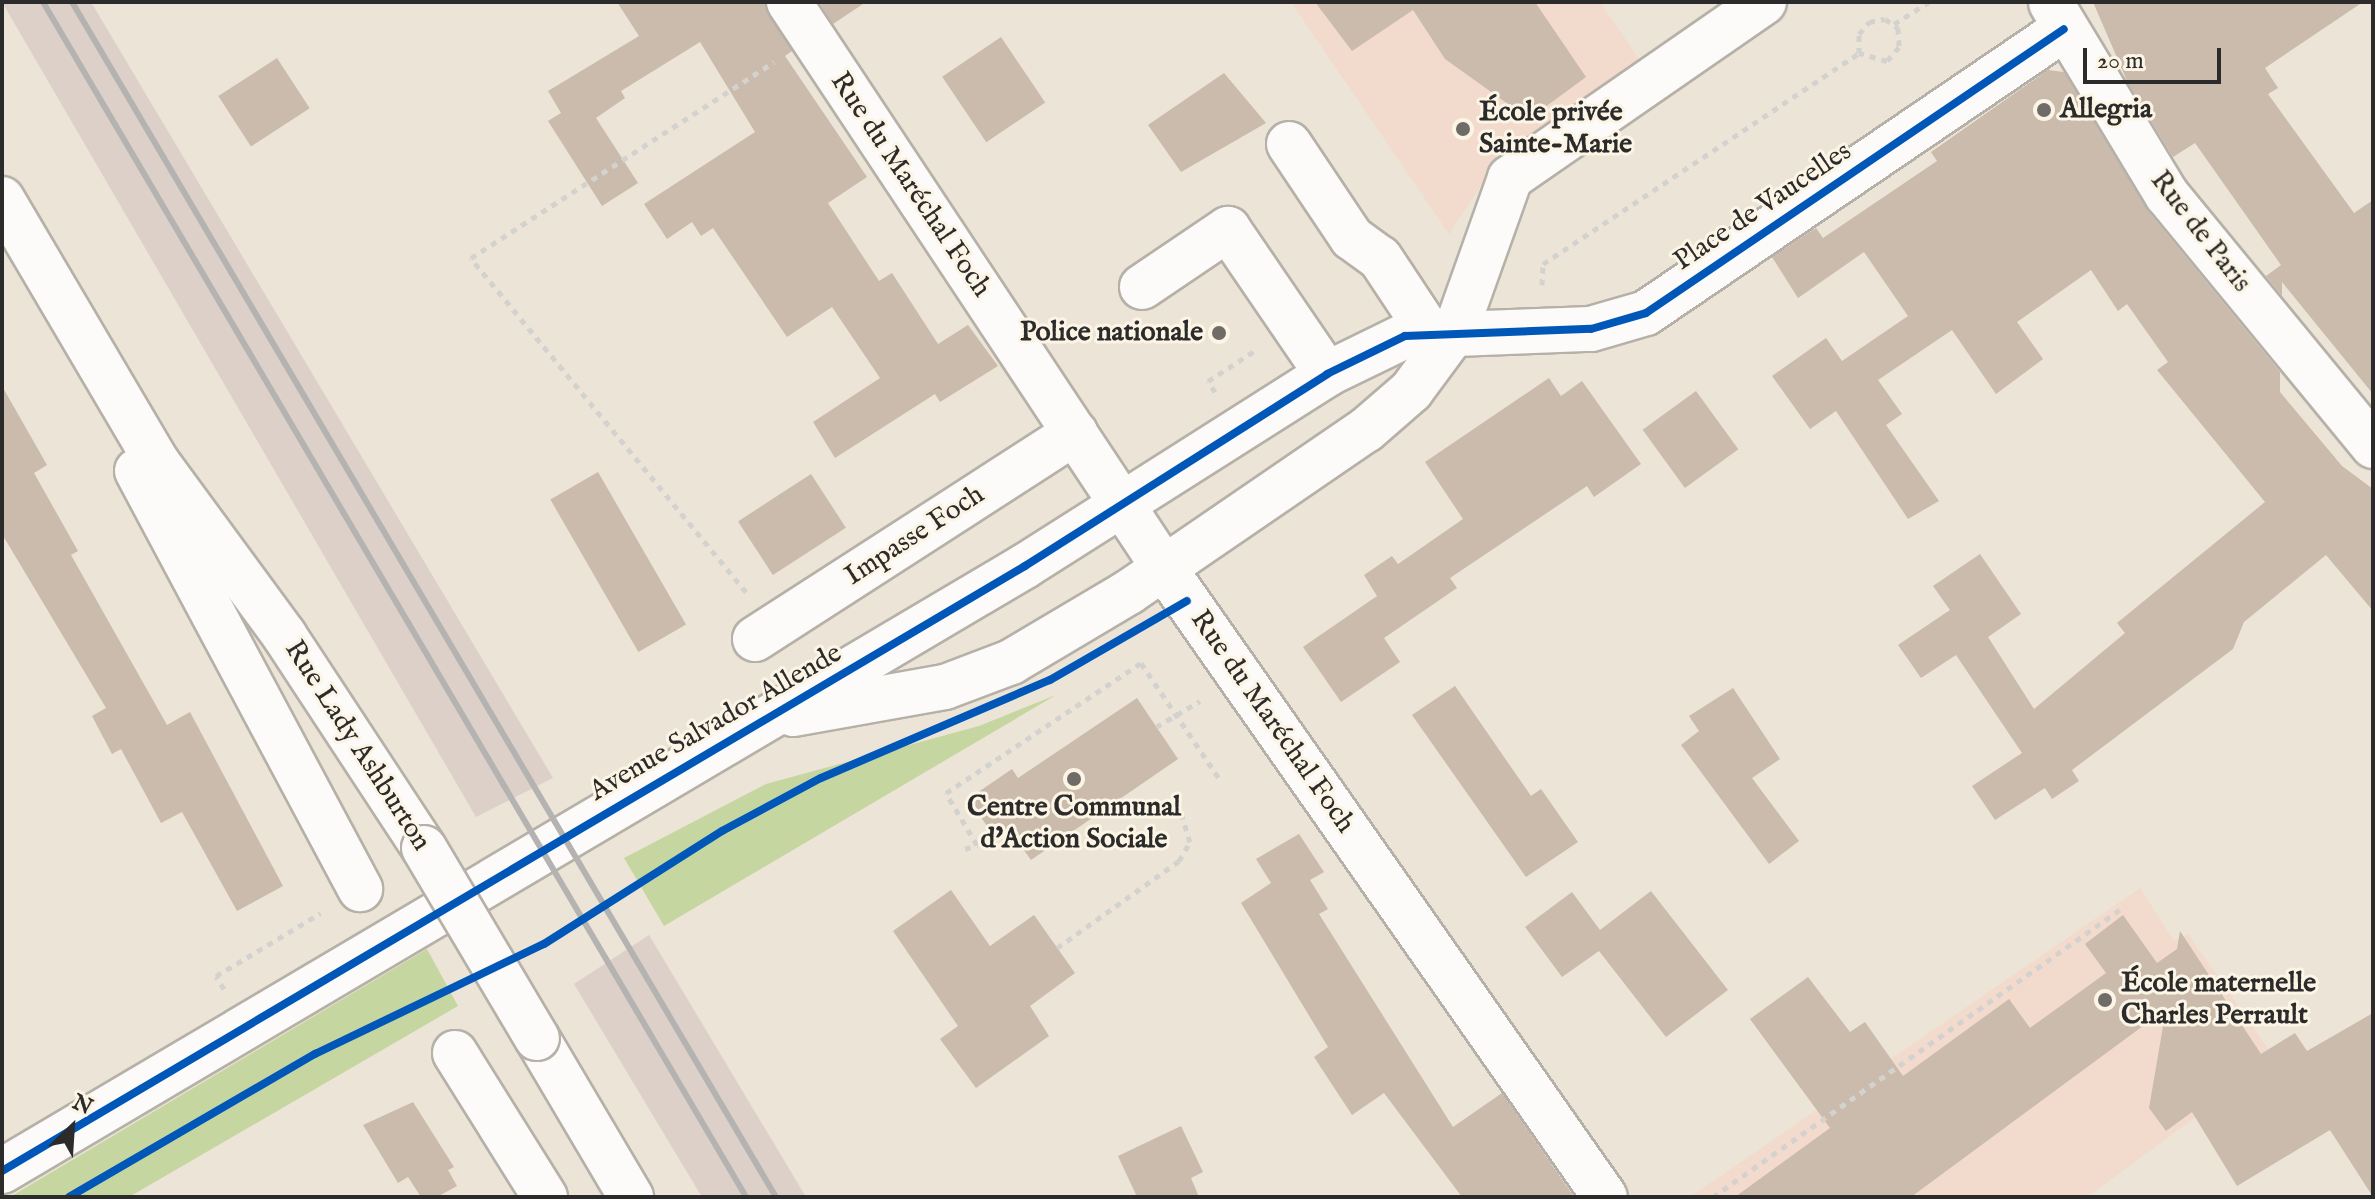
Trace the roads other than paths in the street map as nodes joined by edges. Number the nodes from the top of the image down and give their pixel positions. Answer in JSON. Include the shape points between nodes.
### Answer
{"nodes":[{"id":1,"x":1764,"y":2,"type":"edge"},
{"id":2,"x":2057,"y":16,"type":"edge"},
{"id":3,"x":800,"y":20,"type":"edge"},
{"id":4,"x":1289,"y":144,"type":"dead end"},
{"id":5,"x":2,"y":199,"type":"edge"},
{"id":6,"x":1142,"y":287,"type":"dead end"},
{"id":7,"x":63,"y":308,"type":"junction"},
{"id":8,"x":1443,"y":331,"type":"junction"},
{"id":9,"x":1327,"y":374,"type":"junction"},
{"id":10,"x":1075,"y":433,"type":"junction"},
{"id":11,"x":2373,"y":446,"type":"edge"},
{"id":12,"x":1122,"y":503,"type":"junction"},
{"id":13,"x":1164,"y":568,"type":"junction"},
{"id":14,"x":765,"y":633,"type":"road end"},
{"id":15,"x":767,"y":720,"type":"junction"},
{"id":16,"x":344,"y":899,"type":"road end"},
{"id":17,"x":455,"y":1053,"type":"dead end"},
{"id":18,"x":2,"y":1171,"type":"edge"},
{"id":19,"x":545,"y":1197,"type":"edge"},
{"id":20,"x":631,"y":1197,"type":"edge"},
{"id":21,"x":1605,"y":1197,"type":"edge"}],
"edges":[{"from":1,"to":8,"type":"street","via":[[1510,178]]},
{"from":2,"to":8,"type":"street","name":"Place de Vaucelles","via":[[1646,313],[1615,326]]},
{"from":2,"to":11,"type":"street","name":"Rue de Paris","via":[[2167,195]]},
{"from":3,"to":10,"type":"street","name":"Rue du Maréchal Foch"},
{"from":4,"to":8,"type":"street","via":[[1352,238],[1380,258]]},
{"from":5,"to":7,"type":"street","name":"Rue Lady Ashburton"},
{"from":6,"to":9,"type":"street","via":[[1228,229]]},
{"from":7,"to":16,"type":"street","name":"Rue Lady Ashburton"},
{"from":7,"to":20,"type":"street","name":"Rue Lady Ashburton","bridge":true,"via":[[157,462],[284,635],[424,848]]},
{"from":8,"to":9,"type":"street","name":"Avenue Salvador Allende","via":[[1377,347]]},
{"from":8,"to":13,"type":"street","name":"Avenue Salvador Allende","via":[[1411,391],[1366,430]]},
{"from":9,"to":12,"type":"street","name":"Avenue Salvador Allende"},
{"from":10,"to":12,"type":"street","name":"Rue du Maréchal Foch"},
{"from":10,"to":14,"type":"street","name":"Impasse Foch"},
{"from":12,"to":13,"type":"street","name":"Rue du Maréchal Foch"},
{"from":12,"to":15,"type":"street","name":"Avenue Salvador Allende"},
{"from":13,"to":15,"type":"street","name":"Avenue Salvador Allende","via":[[981,674],[898,698]]},
{"from":13,"to":21,"type":"street","name":"Rue du Maréchal Foch"},
{"from":15,"to":18,"type":"street","name":"Avenue Salvador Allende"},
{"from":17,"to":19,"type":"street"}]}
